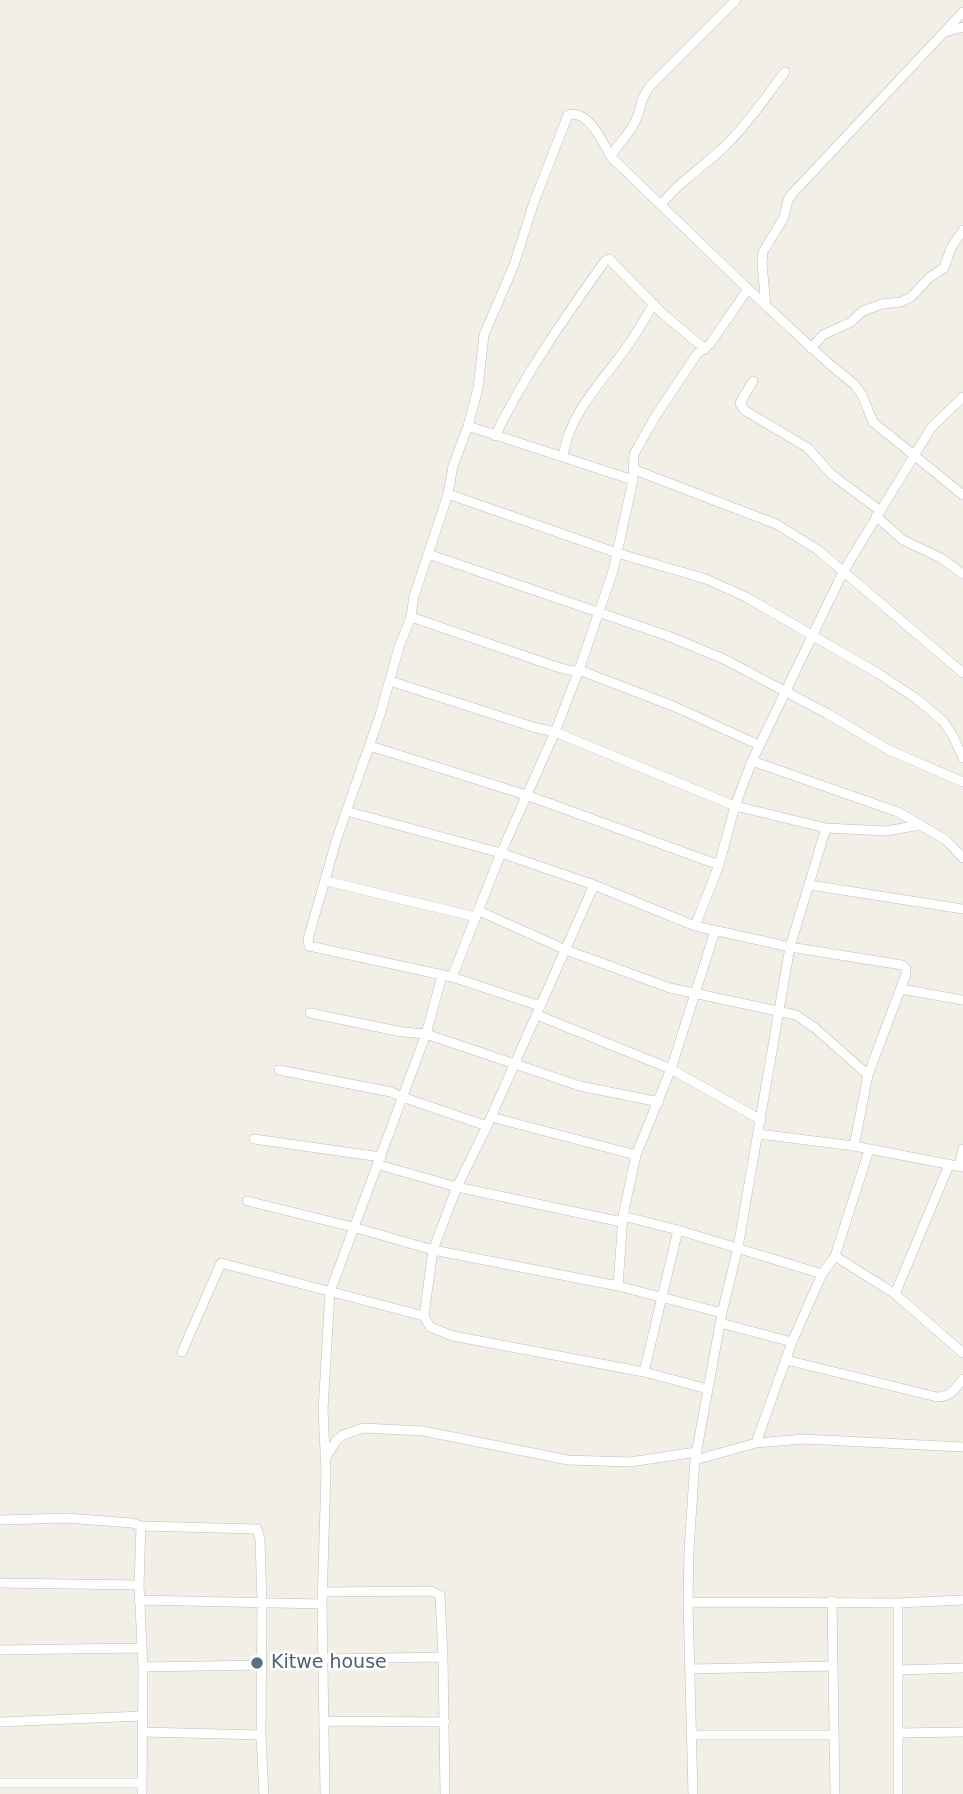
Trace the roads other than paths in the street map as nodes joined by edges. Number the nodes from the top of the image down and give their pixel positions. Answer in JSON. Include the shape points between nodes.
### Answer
{"nodes":[{"id":1,"x":736,"y":0,"type":"edge"},
{"id":2,"x":963,"y":12,"type":"edge"},
{"id":3,"x":963,"y":27,"type":"edge"},
{"id":4,"x":943,"y":33,"type":"junction"},
{"id":5,"x":785,"y":72,"type":"dead end"},
{"id":6,"x":611,"y":157,"type":"junction"},
{"id":7,"x":661,"y":205,"type":"junction"},
{"id":8,"x":963,"y":230,"type":"edge"},
{"id":9,"x":748,"y":289,"type":"junction"},
{"id":10,"x":654,"y":304,"type":"junction"},
{"id":11,"x":766,"y":306,"type":"junction"},
{"id":12,"x":811,"y":348,"type":"junction"},
{"id":13,"x":705,"y":349,"type":"junction"},
{"id":14,"x":754,"y":381,"type":"dead end"},
{"id":15,"x":963,"y":397,"type":"edge"},
{"id":16,"x":468,"y":426,"type":"junction"},
{"id":17,"x":495,"y":436,"type":"junction"},
{"id":18,"x":563,"y":456,"type":"junction"},
{"id":19,"x":915,"y":457,"type":"junction"},
{"id":20,"x":634,"y":475,"type":"junction"},
{"id":21,"x":448,"y":495,"type":"junction"},
{"id":22,"x":963,"y":495,"type":"edge"},
{"id":23,"x":877,"y":513,"type":"junction"},
{"id":24,"x":617,"y":553,"type":"junction"},
{"id":25,"x":428,"y":554,"type":"junction"},
{"id":26,"x":843,"y":572,"type":"junction"},
{"id":27,"x":963,"y":574,"type":"edge"},
{"id":28,"x":598,"y":612,"type":"junction"},
{"id":29,"x":411,"y":617,"type":"junction"},
{"id":30,"x":812,"y":634,"type":"junction"},
{"id":31,"x":579,"y":670,"type":"junction"},
{"id":32,"x":963,"y":673,"type":"edge"},
{"id":33,"x":390,"y":681,"type":"junction"},
{"id":34,"x":784,"y":693,"type":"junction"},
{"id":35,"x":555,"y":732,"type":"junction"},
{"id":36,"x":758,"y":745,"type":"junction"},
{"id":37,"x":370,"y":746,"type":"junction"},
{"id":38,"x":963,"y":758,"type":"edge"},
{"id":39,"x":752,"y":761,"type":"junction"},
{"id":40,"x":963,"y":782,"type":"edge"},
{"id":41,"x":526,"y":795,"type":"junction"},
{"id":42,"x":735,"y":806,"type":"junction"},
{"id":43,"x":346,"y":811,"type":"junction"},
{"id":44,"x":920,"y":825,"type":"junction"},
{"id":45,"x":826,"y":828,"type":"junction"},
{"id":46,"x":501,"y":853,"type":"junction"},
{"id":47,"x":963,"y":858,"type":"edge"},
{"id":48,"x":719,"y":865,"type":"junction"},
{"id":49,"x":326,"y":881,"type":"junction"},
{"id":50,"x":594,"y":885,"type":"junction"},
{"id":51,"x":810,"y":885,"type":"junction"},
{"id":52,"x":963,"y":909,"type":"edge"},
{"id":53,"x":477,"y":914,"type":"junction"},
{"id":54,"x":695,"y":926,"type":"junction"},
{"id":55,"x":715,"y":930,"type":"junction"},
{"id":56,"x":790,"y":947,"type":"junction"},
{"id":57,"x":566,"y":950,"type":"junction"},
{"id":58,"x":447,"y":977,"type":"junction"},
{"id":59,"x":901,"y":989,"type":"junction"},
{"id":60,"x":696,"y":995,"type":"junction"},
{"id":61,"x":963,"y":1000,"type":"edge"},
{"id":62,"x":538,"y":1011,"type":"junction"},
{"id":63,"x":779,"y":1012,"type":"junction"},
{"id":64,"x":310,"y":1013,"type":"dead end"},
{"id":65,"x":426,"y":1034,"type":"junction"},
{"id":66,"x":514,"y":1064,"type":"junction"},
{"id":67,"x":671,"y":1069,"type":"junction"},
{"id":68,"x":279,"y":1070,"type":"dead end"},
{"id":69,"x":868,"y":1075,"type":"junction"},
{"id":70,"x":402,"y":1097,"type":"junction"},
{"id":71,"x":659,"y":1101,"type":"junction"},
{"id":72,"x":761,"y":1119,"type":"junction"},
{"id":73,"x":489,"y":1121,"type":"junction"},
{"id":74,"x":759,"y":1133,"type":"junction"},
{"id":75,"x":254,"y":1139,"type":"dead end"},
{"id":76,"x":854,"y":1146,"type":"junction"},
{"id":77,"x":963,"y":1149,"type":"edge"},
{"id":78,"x":869,"y":1150,"type":"junction"},
{"id":79,"x":636,"y":1155,"type":"junction"},
{"id":80,"x":380,"y":1161,"type":"junction"},
{"id":81,"x":957,"y":1166,"type":"edge"},
{"id":82,"x":457,"y":1187,"type":"junction"},
{"id":83,"x":247,"y":1201,"type":"dead end"},
{"id":84,"x":622,"y":1219,"type":"junction"},
{"id":85,"x":353,"y":1227,"type":"junction"},
{"id":86,"x":678,"y":1230,"type":"junction"},
{"id":87,"x":738,"y":1247,"type":"junction"},
{"id":88,"x":433,"y":1250,"type":"junction"},
{"id":89,"x":835,"y":1256,"type":"junction"},
{"id":90,"x":822,"y":1274,"type":"junction"},
{"id":91,"x":618,"y":1286,"type":"junction"},
{"id":92,"x":330,"y":1292,"type":"junction"},
{"id":93,"x":895,"y":1294,"type":"junction"},
{"id":94,"x":660,"y":1297,"type":"junction"},
{"id":95,"x":722,"y":1313,"type":"junction"},
{"id":96,"x":424,"y":1316,"type":"junction"},
{"id":97,"x":720,"y":1323,"type":"junction"},
{"id":98,"x":792,"y":1342,"type":"junction"},
{"id":99,"x":182,"y":1352,"type":"dead end"},
{"id":100,"x":963,"y":1353,"type":"edge"},
{"id":101,"x":786,"y":1360,"type":"junction"},
{"id":102,"x":644,"y":1372,"type":"junction"},
{"id":103,"x":963,"y":1379,"type":"edge"},
{"id":104,"x":708,"y":1389,"type":"junction"},
{"id":105,"x":756,"y":1443,"type":"junction"},
{"id":106,"x":963,"y":1447,"type":"edge"},
{"id":107,"x":696,"y":1456,"type":"junction"},
{"id":108,"x":326,"y":1457,"type":"junction"},
{"id":109,"x":0,"y":1520,"type":"edge"},
{"id":110,"x":141,"y":1526,"type":"junction"},
{"id":111,"x":0,"y":1583,"type":"edge"},
{"id":112,"x":139,"y":1585,"type":"junction"},
{"id":113,"x":322,"y":1592,"type":"junction"},
{"id":114,"x":139,"y":1600,"type":"junction"},
{"id":115,"x":963,"y":1600,"type":"edge"},
{"id":116,"x":832,"y":1601,"type":"junction"},
{"id":117,"x":262,"y":1602,"type":"junction"},
{"id":118,"x":688,"y":1602,"type":"junction"},
{"id":119,"x":898,"y":1603,"type":"junction"},
{"id":120,"x":322,"y":1604,"type":"junction"},
{"id":121,"x":141,"y":1648,"type":"junction"},
{"id":122,"x":0,"y":1650,"type":"edge"},
{"id":123,"x":443,"y":1657,"type":"junction"},
{"id":124,"x":324,"y":1659,"type":"junction"},
{"id":125,"x":261,"y":1665,"type":"junction"},
{"id":126,"x":832,"y":1666,"type":"junction"},
{"id":127,"x":143,"y":1667,"type":"junction"},
{"id":128,"x":963,"y":1668,"type":"edge"},
{"id":129,"x":691,"y":1669,"type":"junction"},
{"id":130,"x":899,"y":1670,"type":"junction"},
{"id":131,"x":143,"y":1716,"type":"junction"},
{"id":132,"x":325,"y":1721,"type":"junction"},
{"id":133,"x":0,"y":1722,"type":"edge"},
{"id":134,"x":445,"y":1722,"type":"junction"},
{"id":135,"x":142,"y":1732,"type":"junction"},
{"id":136,"x":963,"y":1732,"type":"edge"},
{"id":137,"x":899,"y":1733,"type":"junction"},
{"id":138,"x":261,"y":1735,"type":"junction"},
{"id":139,"x":692,"y":1735,"type":"junction"},
{"id":140,"x":832,"y":1735,"type":"junction"},
{"id":141,"x":0,"y":1783,"type":"edge"},
{"id":142,"x":142,"y":1783,"type":"junction"},
{"id":143,"x":142,"y":1794,"type":"edge"},
{"id":144,"x":264,"y":1794,"type":"edge"},
{"id":145,"x":325,"y":1794,"type":"edge"},
{"id":146,"x":445,"y":1794,"type":"edge"},
{"id":147,"x":693,"y":1794,"type":"edge"},
{"id":148,"x":835,"y":1794,"type":"edge"},
{"id":149,"x":898,"y":1794,"type":"edge"}],
"edges":[{"from":1,"to":6,"type":"street","via":[[646,91],[636,121]]},
{"from":2,"to":4,"type":"street"},
{"from":3,"to":4,"type":"street"},
{"from":4,"to":11,"type":"street","via":[[788,200],[784,217],[763,252]]},
{"from":5,"to":7,"type":"street","via":[[727,145]]},
{"from":6,"to":7,"type":"street"},
{"from":6,"to":16,"type":"street","via":[[584,118],[568,115],[484,335]]},
{"from":7,"to":9,"type":"street"},
{"from":8,"to":12,"type":"street","via":[[944,268],[906,301],[863,311],[823,335]]},
{"from":9,"to":11,"type":"street"},
{"from":9,"to":13,"type":"street"},
{"from":10,"to":13,"type":"street"},
{"from":10,"to":17,"type":"street","via":[[612,261],[605,261],[531,368]]},
{"from":10,"to":18,"type":"street","via":[[568,430]]},
{"from":11,"to":12,"type":"street"},
{"from":12,"to":19,"type":"street","via":[[854,384],[873,422]]},
{"from":13,"to":20,"type":"street","via":[[697,354],[634,454]]},
{"from":14,"to":23,"type":"street","via":[[741,398],[744,410],[808,448]]},
{"from":15,"to":19,"type":"street","via":[[931,428]]},
{"from":16,"to":17,"type":"street"},
{"from":16,"to":21,"type":"street"},
{"from":17,"to":18,"type":"street"},
{"from":18,"to":20,"type":"street"},
{"from":19,"to":22,"type":"street"},
{"from":19,"to":23,"type":"street"},
{"from":20,"to":24,"type":"street"},
{"from":20,"to":26,"type":"street","via":[[776,524]]},
{"from":21,"to":24,"type":"street"},
{"from":21,"to":25,"type":"street"},
{"from":23,"to":26,"type":"street"},
{"from":23,"to":27,"type":"street","via":[[903,540]]},
{"from":24,"to":28,"type":"street"},
{"from":24,"to":30,"type":"street","via":[[706,579]]},
{"from":25,"to":28,"type":"street"},
{"from":25,"to":29,"type":"street"},
{"from":26,"to":30,"type":"street"},
{"from":26,"to":32,"type":"street"},
{"from":28,"to":31,"type":"street"},
{"from":28,"to":34,"type":"street","via":[[724,659]]},
{"from":29,"to":31,"type":"street","via":[[557,667]]},
{"from":29,"to":33,"type":"street"},
{"from":30,"to":34,"type":"street"},
{"from":30,"to":38,"type":"street","via":[[917,699],[943,721]]},
{"from":31,"to":35,"type":"street"},
{"from":31,"to":36,"type":"street"},
{"from":33,"to":35,"type":"street"},
{"from":33,"to":37,"type":"street"},
{"from":34,"to":36,"type":"street"},
{"from":34,"to":40,"type":"street","via":[[889,750]]},
{"from":35,"to":41,"type":"street"},
{"from":35,"to":42,"type":"street"},
{"from":36,"to":39,"type":"street"},
{"from":37,"to":41,"type":"street"},
{"from":37,"to":43,"type":"street"},
{"from":39,"to":42,"type":"street"},
{"from":39,"to":44,"type":"street","via":[[898,812]]},
{"from":41,"to":46,"type":"street"},
{"from":41,"to":48,"type":"street"},
{"from":42,"to":45,"type":"street"},
{"from":42,"to":48,"type":"street"},
{"from":43,"to":46,"type":"street"},
{"from":43,"to":49,"type":"street"},
{"from":44,"to":45,"type":"street","via":[[886,831]]},
{"from":44,"to":47,"type":"street","via":[[946,840]]},
{"from":45,"to":51,"type":"street"},
{"from":46,"to":50,"type":"street"},
{"from":46,"to":53,"type":"street"},
{"from":48,"to":54,"type":"street"},
{"from":49,"to":53,"type":"street"},
{"from":49,"to":58,"type":"street","via":[[309,947]]},
{"from":50,"to":54,"type":"street"},
{"from":50,"to":57,"type":"street"},
{"from":51,"to":52,"type":"street"},
{"from":51,"to":56,"type":"street"},
{"from":53,"to":57,"type":"street"},
{"from":53,"to":58,"type":"street"},
{"from":54,"to":55,"type":"street"},
{"from":55,"to":56,"type":"street"},
{"from":55,"to":60,"type":"street"},
{"from":56,"to":59,"type":"street","via":[[902,965],[906,974]]},
{"from":56,"to":63,"type":"street"},
{"from":57,"to":60,"type":"street"},
{"from":57,"to":62,"type":"street"},
{"from":58,"to":62,"type":"street"},
{"from":58,"to":65,"type":"street"},
{"from":59,"to":61,"type":"street"},
{"from":59,"to":69,"type":"street"},
{"from":60,"to":63,"type":"street"},
{"from":60,"to":67,"type":"street"},
{"from":62,"to":66,"type":"street"},
{"from":62,"to":67,"type":"street"},
{"from":63,"to":69,"type":"street","via":[[805,1019]]},
{"from":63,"to":72,"type":"street"},
{"from":64,"to":65,"type":"street"},
{"from":65,"to":66,"type":"street"},
{"from":65,"to":70,"type":"street"},
{"from":66,"to":71,"type":"street","via":[[598,1091]]},
{"from":66,"to":73,"type":"street"},
{"from":67,"to":71,"type":"street"},
{"from":67,"to":72,"type":"street"},
{"from":68,"to":70,"type":"street","via":[[391,1091]]},
{"from":69,"to":76,"type":"street"},
{"from":70,"to":73,"type":"street"},
{"from":70,"to":80,"type":"street"},
{"from":71,"to":79,"type":"street"},
{"from":72,"to":74,"type":"street"},
{"from":73,"to":79,"type":"street"},
{"from":73,"to":82,"type":"street"},
{"from":74,"to":76,"type":"street"},
{"from":74,"to":87,"type":"street"},
{"from":75,"to":80,"type":"street"},
{"from":76,"to":78,"type":"street"},
{"from":77,"to":81,"type":"street"},
{"from":78,"to":81,"type":"street"},
{"from":78,"to":89,"type":"street"},
{"from":79,"to":84,"type":"street"},
{"from":80,"to":82,"type":"street"},
{"from":80,"to":85,"type":"street"},
{"from":81,"to":93,"type":"street"},
{"from":82,"to":84,"type":"street"},
{"from":82,"to":88,"type":"street"},
{"from":83,"to":85,"type":"street"},
{"from":84,"to":86,"type":"street"},
{"from":84,"to":91,"type":"street"},
{"from":85,"to":88,"type":"street"},
{"from":85,"to":92,"type":"street"},
{"from":86,"to":87,"type":"street"},
{"from":86,"to":94,"type":"street"},
{"from":87,"to":90,"type":"street"},
{"from":87,"to":95,"type":"street"},
{"from":88,"to":91,"type":"street"},
{"from":88,"to":96,"type":"street"},
{"from":89,"to":90,"type":"street"},
{"from":89,"to":93,"type":"street"},
{"from":90,"to":98,"type":"street"},
{"from":91,"to":94,"type":"street"},
{"from":92,"to":96,"type":"street"},
{"from":92,"to":99,"type":"street","via":[[221,1263]]},
{"from":92,"to":108,"type":"street","via":[[323,1410]]},
{"from":93,"to":100,"type":"street"},
{"from":94,"to":95,"type":"street"},
{"from":94,"to":102,"type":"street"},
{"from":95,"to":97,"type":"street"},
{"from":96,"to":102,"type":"street","via":[[440,1333]]},
{"from":97,"to":98,"type":"street"},
{"from":97,"to":104,"type":"street"},
{"from":98,"to":101,"type":"street"},
{"from":101,"to":103,"type":"street","via":[[937,1397],[952,1393]]},
{"from":101,"to":105,"type":"street"},
{"from":102,"to":104,"type":"street"},
{"from":104,"to":107,"type":"street"},
{"from":105,"to":106,"type":"street","via":[[832,1438]]},
{"from":105,"to":107,"type":"street"},
{"from":107,"to":108,"type":"street","via":[[630,1462],[568,1460],[423,1432],[372,1428],[343,1434]]},
{"from":107,"to":118,"type":"street"},
{"from":108,"to":113,"type":"street"},
{"from":109,"to":110,"type":"street","via":[[65,1518]]},
{"from":110,"to":112,"type":"street"},
{"from":110,"to":117,"type":"street","via":[[257,1529]]},
{"from":111,"to":112,"type":"street"},
{"from":112,"to":114,"type":"street"},
{"from":113,"to":120,"type":"street"},
{"from":113,"to":123,"type":"street","via":[[436,1592],[441,1601]]},
{"from":114,"to":117,"type":"street"},
{"from":114,"to":121,"type":"street"},
{"from":115,"to":119,"type":"street"},
{"from":116,"to":118,"type":"street"},
{"from":116,"to":119,"type":"street"},
{"from":116,"to":126,"type":"street"},
{"from":117,"to":120,"type":"street"},
{"from":117,"to":125,"type":"street"},
{"from":118,"to":129,"type":"street"},
{"from":119,"to":130,"type":"street"},
{"from":120,"to":124,"type":"street"},
{"from":121,"to":122,"type":"street"},
{"from":121,"to":127,"type":"street"},
{"from":123,"to":124,"type":"street"},
{"from":123,"to":134,"type":"street"},
{"from":124,"to":132,"type":"street"},
{"from":125,"to":127,"type":"street"},
{"from":125,"to":138,"type":"street"},
{"from":126,"to":129,"type":"street"},
{"from":126,"to":140,"type":"street"},
{"from":127,"to":131,"type":"street"},
{"from":128,"to":130,"type":"street"},
{"from":129,"to":139,"type":"street"},
{"from":130,"to":137,"type":"street"},
{"from":131,"to":133,"type":"street"},
{"from":131,"to":135,"type":"street"},
{"from":132,"to":134,"type":"street"},
{"from":132,"to":145,"type":"street"},
{"from":134,"to":146,"type":"street"},
{"from":135,"to":138,"type":"street"},
{"from":135,"to":142,"type":"street"},
{"from":136,"to":137,"type":"street"},
{"from":137,"to":149,"type":"street"},
{"from":138,"to":144,"type":"street"},
{"from":139,"to":140,"type":"street"},
{"from":139,"to":147,"type":"street"},
{"from":140,"to":148,"type":"street"},
{"from":141,"to":142,"type":"street"},
{"from":142,"to":143,"type":"street"}]}
